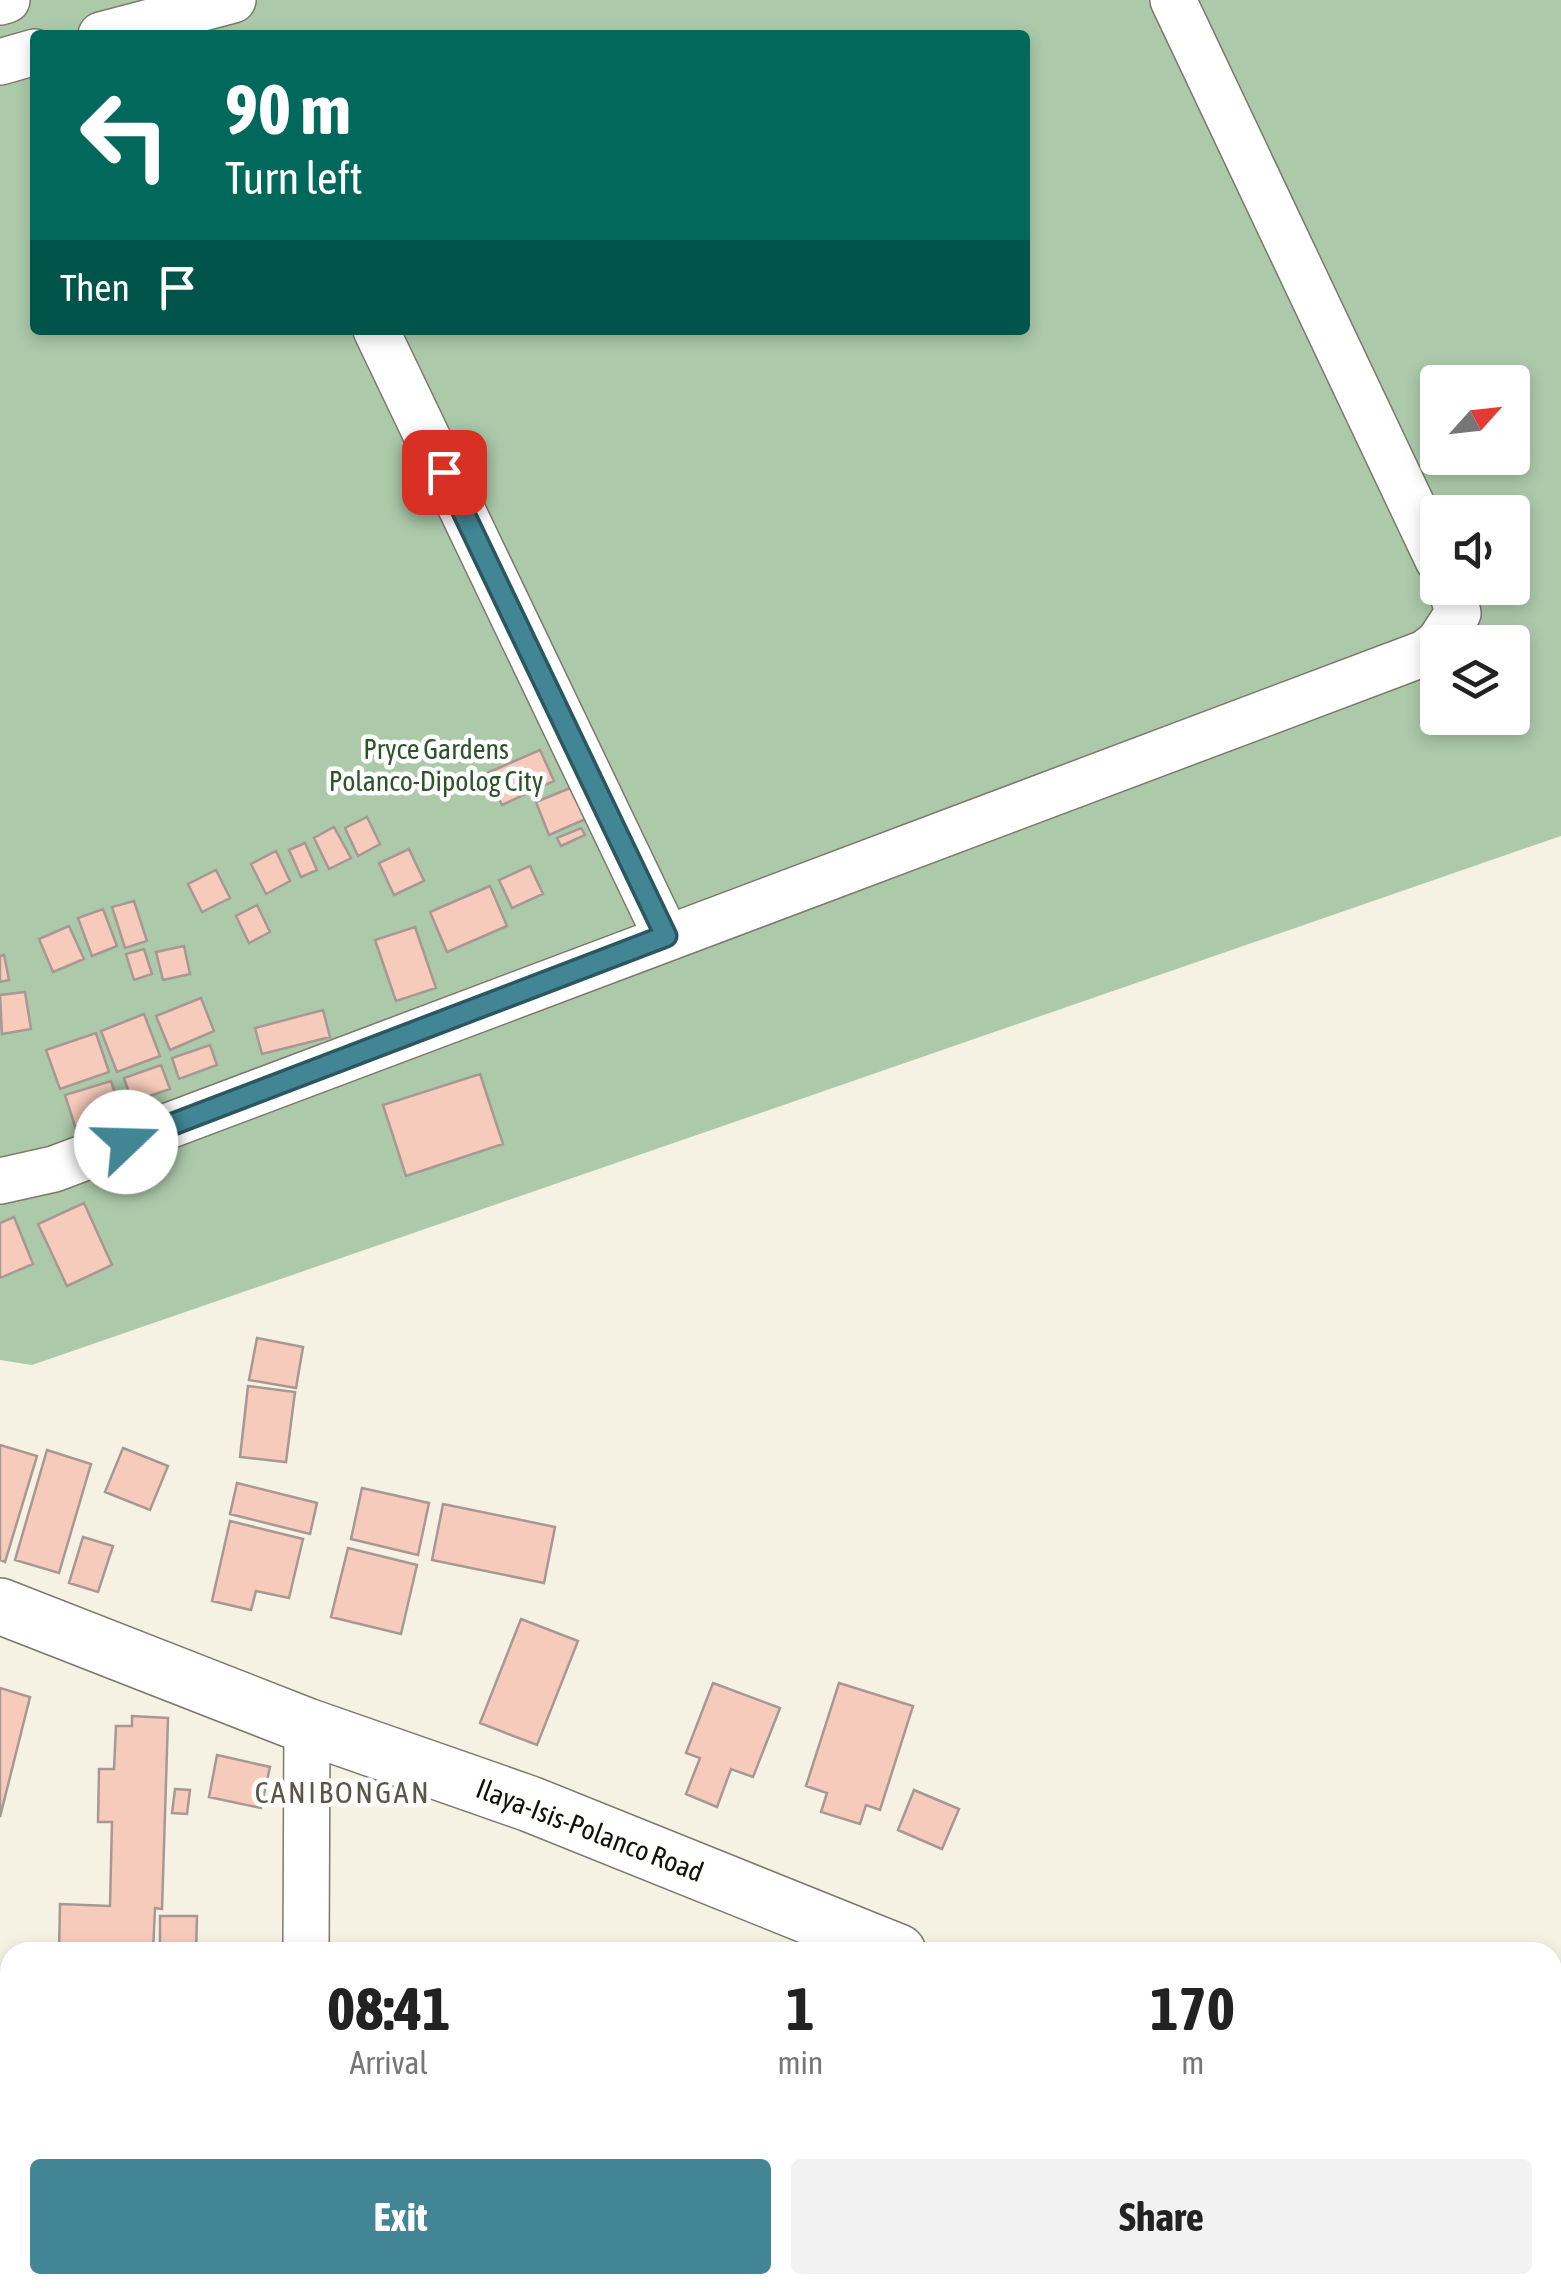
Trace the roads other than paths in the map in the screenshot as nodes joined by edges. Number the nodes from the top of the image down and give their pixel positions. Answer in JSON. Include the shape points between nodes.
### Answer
{"nodes":[{"id":1,"x":1173,"y":0,"type":"edge"},
{"id":2,"x":229,"y":13,"type":"edge"},
{"id":3,"x":127,"y":20,"type":"edge"},
{"id":4,"x":30,"y":53,"type":"edge"},
{"id":5,"x":0,"y":62,"type":"edge"},
{"id":6,"x":378,"y":335,"type":"edge"},
{"id":7,"x":1420,"y":522,"type":"edge"},
{"id":8,"x":1420,"y":655,"type":"edge"},
{"id":9,"x":666,"y":936,"type":"junction"},
{"id":10,"x":0,"y":1181,"type":"edge"},
{"id":11,"x":0,"y":1606,"type":"edge"},
{"id":12,"x":308,"y":1726,"type":"junction"},
{"id":13,"x":306,"y":1942,"type":"edge"},
{"id":14,"x":873,"y":1942,"type":"edge"}],
"edges":[{"from":1,"to":7,"type":"street"},
{"from":2,"to":3,"type":"street"},
{"from":4,"to":5,"type":"street"},
{"from":6,"to":9,"type":"street"},
{"from":8,"to":9,"type":"street"},
{"from":9,"to":10,"type":"street","via":[[54,1169]]},
{"from":11,"to":12,"type":"main road","name":"Ilaya-Isis-Polanco Road"},
{"from":12,"to":13,"type":"street"},
{"from":12,"to":14,"type":"main road","name":"Ilaya-Isis-Polanco Road","via":[[530,1804]]}]}
